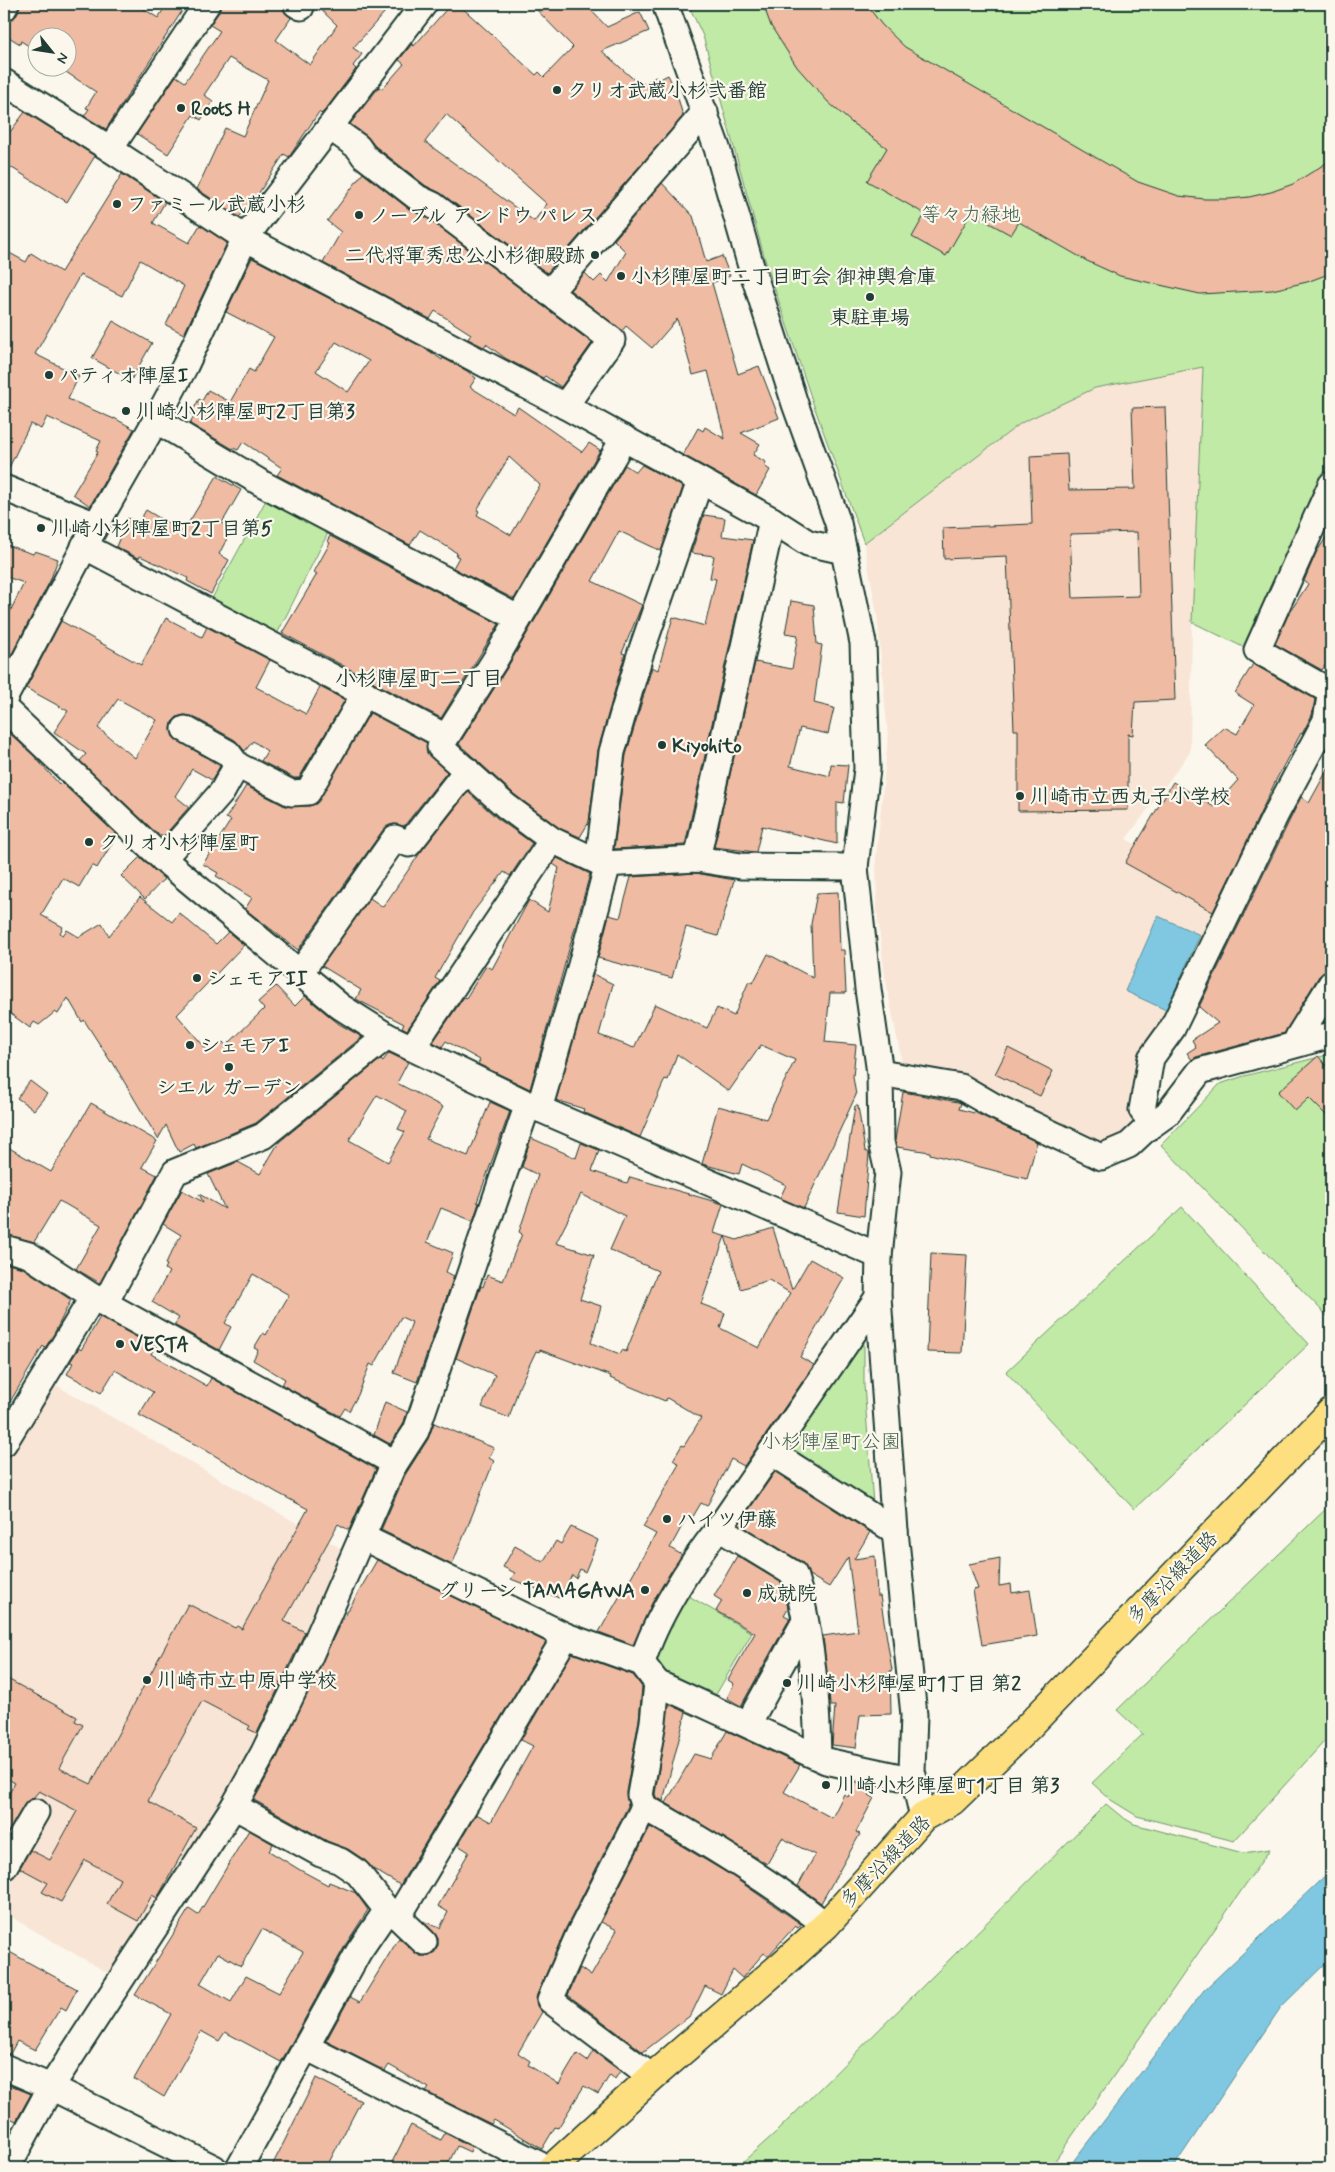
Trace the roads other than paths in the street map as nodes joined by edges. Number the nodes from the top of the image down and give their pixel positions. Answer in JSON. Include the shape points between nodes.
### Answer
{"nodes":[{"id":1,"x":6,"y":4,"type":"edge"},
{"id":2,"x":207,"y":4,"type":"edge"},
{"id":3,"x":424,"y":4,"type":"edge"},
{"id":4,"x":666,"y":4,"type":"edge"},
{"id":5,"x":4,"y":8,"type":"edge"},
{"id":6,"x":4,"y":82,"type":"edge"},
{"id":7,"x":705,"y":112,"type":"junction"},
{"id":8,"x":330,"y":127,"type":"junction"},
{"id":9,"x":110,"y":148,"type":"junction"},
{"id":10,"x":245,"y":238,"type":"junction"},
{"id":11,"x":550,"y":293,"type":"junction"},
{"id":12,"x":564,"y":406,"type":"junction"},
{"id":13,"x":156,"y":420,"type":"junction"},
{"id":14,"x":624,"y":438,"type":"junction"},
{"id":15,"x":700,"y":481,"type":"junction"},
{"id":16,"x":1331,"y":484,"type":"edge"},
{"id":17,"x":4,"y":488,"type":"edge"},
{"id":18,"x":772,"y":520,"type":"junction"},
{"id":19,"x":96,"y":525,"type":"junction"},
{"id":20,"x":84,"y":546,"type":"junction"},
{"id":21,"x":844,"y":551,"type":"junction"},
{"id":22,"x":518,"y":618,"type":"junction"},
{"id":23,"x":1331,"y":692,"type":"edge"},
{"id":24,"x":365,"y":693,"type":"junction"},
{"id":25,"x":4,"y":699,"type":"edge"},
{"id":26,"x":4,"y":708,"type":"edge"},
{"id":27,"x":185,"y":729,"type":"dead end"},
{"id":28,"x":446,"y":737,"type":"junction"},
{"id":29,"x":237,"y":765,"type":"junction"},
{"id":30,"x":467,"y":770,"type":"junction"},
{"id":31,"x":552,"y":840,"type":"junction"},
{"id":32,"x":163,"y":859,"type":"junction"},
{"id":33,"x":697,"y":860,"type":"junction"},
{"id":34,"x":603,"y":864,"type":"junction"},
{"id":35,"x":855,"y":866,"type":"junction"},
{"id":36,"x":300,"y":973,"type":"junction"},
{"id":37,"x":1331,"y":984,"type":"edge"},
{"id":38,"x":1331,"y":1035,"type":"edge"},
{"id":39,"x":387,"y":1036,"type":"junction"},
{"id":40,"x":1299,"y":1043,"type":"junction"},
{"id":41,"x":412,"y":1048,"type":"junction"},
{"id":42,"x":880,"y":1073,"type":"junction"},
{"id":43,"x":533,"y":1106,"type":"junction"},
{"id":44,"x":1146,"y":1129,"type":"junction"},
{"id":45,"x":4,"y":1248,"type":"edge"},
{"id":46,"x":879,"y":1256,"type":"junction"},
{"id":47,"x":878,"y":1297,"type":"junction"},
{"id":48,"x":99,"y":1300,"type":"junction"},
{"id":49,"x":13,"y":1409,"type":"edge"},
{"id":50,"x":1331,"y":1412,"type":"edge"},
{"id":51,"x":4,"y":1443,"type":"edge"},
{"id":52,"x":771,"y":1452,"type":"junction"},
{"id":53,"x":395,"y":1463,"type":"junction"},
{"id":54,"x":719,"y":1528,"type":"junction"},
{"id":55,"x":896,"y":1531,"type":"junction"},
{"id":56,"x":362,"y":1536,"type":"junction"},
{"id":57,"x":805,"y":1621,"type":"junction"},
{"id":58,"x":566,"y":1636,"type":"junction"},
{"id":59,"x":642,"y":1663,"type":"junction"},
{"id":60,"x":657,"y":1683,"type":"junction"},
{"id":61,"x":748,"y":1724,"type":"junction"},
{"id":62,"x":818,"y":1757,"type":"junction"},
{"id":63,"x":914,"y":1780,"type":"junction"},
{"id":64,"x":234,"y":1806,"type":"junction"},
{"id":65,"x":644,"y":1807,"type":"junction"},
{"id":66,"x":36,"y":1812,"type":"dead end"},
{"id":67,"x":923,"y":1817,"type":"junction"},
{"id":68,"x":5,"y":1862,"type":"edge"},
{"id":69,"x":392,"y":1914,"type":"junction"},
{"id":70,"x":826,"y":1925,"type":"junction"},
{"id":71,"x":424,"y":1942,"type":"dead end"},
{"id":72,"x":306,"y":2047,"type":"junction"},
{"id":73,"x":4,"y":2067,"type":"edge"},
{"id":74,"x":652,"y":2077,"type":"junction"},
{"id":75,"x":51,"y":2088,"type":"junction"},
{"id":76,"x":7,"y":2168,"type":"edge"},
{"id":77,"x":214,"y":2168,"type":"edge"},
{"id":78,"x":239,"y":2168,"type":"edge"},
{"id":79,"x":546,"y":2168,"type":"edge"},
{"id":80,"x":552,"y":2168,"type":"edge"}],
"edges":[{"from":1,"to":5,"type":"street"},
{"from":2,"to":9,"type":"street"},
{"from":3,"to":8,"type":"street"},
{"from":4,"to":7,"type":"street"},
{"from":6,"to":9,"type":"street"},
{"from":7,"to":11,"type":"street"},
{"from":7,"to":21,"type":"street","via":[[795,404],[838,523]]},
{"from":8,"to":10,"type":"street"},
{"from":8,"to":11,"type":"street","via":[[418,198],[433,205]]},
{"from":9,"to":10,"type":"street"},
{"from":10,"to":12,"type":"street"},
{"from":10,"to":13,"type":"street"},
{"from":11,"to":12,"type":"street","via":[[612,340]]},
{"from":12,"to":14,"type":"street"},
{"from":13,"to":19,"type":"street"},
{"from":13,"to":22,"type":"street","via":[[261,483]]},
{"from":14,"to":15,"type":"street"},
{"from":14,"to":22,"type":"street"},
{"from":15,"to":18,"type":"street"},
{"from":15,"to":34,"type":"street","via":[[643,646],[612,752],[599,855]]},
{"from":16,"to":23,"type":"street","via":[[1257,650]]},
{"from":17,"to":19,"type":"street"},
{"from":18,"to":21,"type":"street","via":[[808,543]]},
{"from":18,"to":33,"type":"street"},
{"from":19,"to":20,"type":"street"},
{"from":20,"to":24,"type":"street"},
{"from":20,"to":25,"type":"street"},
{"from":21,"to":35,"type":"street","via":[[863,643],[867,750]]},
{"from":22,"to":28,"type":"street"},
{"from":23,"to":44,"type":"street","via":[[1326,720],[1275,816],[1172,1030],[1151,1058],[1142,1110],[1149,1120]]},
{"from":24,"to":28,"type":"street"},
{"from":24,"to":29,"type":"street","via":[[308,792],[291,793]]},
{"from":26,"to":32,"type":"street"},
{"from":27,"to":29,"type":"street","via":[[228,753]]},
{"from":28,"to":30,"type":"street","via":[[440,747]]},
{"from":29,"to":32,"type":"street","via":[[222,792]]},
{"from":30,"to":31,"type":"street","via":[[506,806]]},
{"from":30,"to":36,"type":"street","via":[[409,844],[395,838]]},
{"from":31,"to":34,"type":"street"},
{"from":31,"to":41,"type":"street"},
{"from":32,"to":36,"type":"street"},
{"from":33,"to":34,"type":"street"},
{"from":33,"to":35,"type":"street","via":[[742,866]]},
{"from":34,"to":43,"type":"street","via":[[606,871],[582,965]]},
{"from":35,"to":42,"type":"street"},
{"from":36,"to":39,"type":"street","via":[[341,1007]]},
{"from":37,"to":40,"type":"street","via":[[1298,1037]]},
{"from":38,"to":40,"type":"street"},
{"from":39,"to":41,"type":"street"},
{"from":39,"to":48,"type":"street","via":[[263,1136],[175,1172]]},
{"from":40,"to":44,"type":"street","via":[[1200,1071],[1167,1114]]},
{"from":41,"to":43,"type":"street"},
{"from":42,"to":44,"type":"street","via":[[961,1087],[1101,1157],[1129,1145]]},
{"from":42,"to":46,"type":"street","via":[[881,1142],[888,1172]]},
{"from":43,"to":46,"type":"street"},
{"from":43,"to":53,"type":"street","via":[[416,1431]]},
{"from":45,"to":48,"type":"street","via":[[30,1255]]},
{"from":46,"to":47,"type":"street"},
{"from":47,"to":52,"type":"street"},
{"from":47,"to":55,"type":"street"},
{"from":48,"to":49,"type":"street"},
{"from":48,"to":53,"type":"street"},
{"from":49,"to":51,"type":"street"},
{"from":50,"to":67,"type":"main road","name":"多摩沿線道路","via":[[1027,1728],[952,1801]]},
{"from":52,"to":54,"type":"street"},
{"from":52,"to":55,"type":"street"},
{"from":53,"to":56,"type":"street"},
{"from":54,"to":57,"type":"street","via":[[794,1574]]},
{"from":54,"to":59,"type":"street","via":[[697,1556],[648,1642]]},
{"from":55,"to":63,"type":"street","via":[[914,1715]]},
{"from":56,"to":58,"type":"street"},
{"from":56,"to":64,"type":"street","via":[[302,1674]]},
{"from":57,"to":61,"type":"street"},
{"from":57,"to":62,"type":"street","via":[[817,1718]]},
{"from":58,"to":59,"type":"street"},
{"from":58,"to":69,"type":"street"},
{"from":59,"to":60,"type":"street"},
{"from":60,"to":61,"type":"street"},
{"from":60,"to":65,"type":"street","via":[[640,1796]]},
{"from":61,"to":62,"type":"street"},
{"from":62,"to":63,"type":"street"},
{"from":63,"to":67,"type":"street"},
{"from":64,"to":69,"type":"street","via":[[358,1873]]},
{"from":64,"to":75,"type":"street"},
{"from":65,"to":70,"type":"street","via":[[691,1833]]},
{"from":65,"to":74,"type":"street","via":[[579,1934],[550,2000]]},
{"from":66,"to":68,"type":"street"},
{"from":67,"to":70,"type":"main road","name":"多摩沿線道路"},
{"from":69,"to":71,"type":"street"},
{"from":69,"to":72,"type":"street","via":[[359,1951]]},
{"from":70,"to":74,"type":"main road","name":"多摩沿線道路"},
{"from":72,"to":78,"type":"street"},
{"from":72,"to":79,"type":"street"},
{"from":73,"to":75,"type":"street"},
{"from":74,"to":80,"type":"main road","name":"多摩沿線道路"},
{"from":75,"to":76,"type":"street"},
{"from":75,"to":77,"type":"street"}]}
